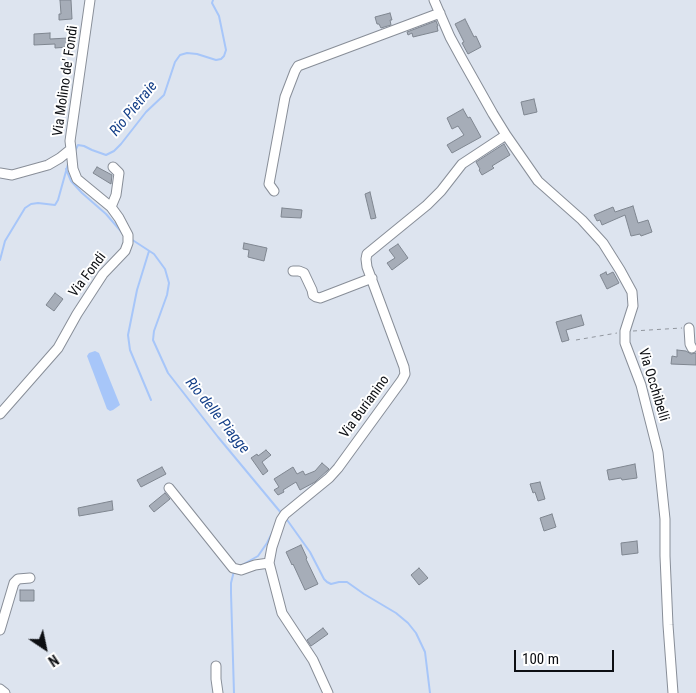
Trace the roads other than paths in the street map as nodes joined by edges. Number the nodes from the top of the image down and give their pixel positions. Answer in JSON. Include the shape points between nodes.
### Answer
{"nodes":[{"id":1,"x":90,"y":0,"type":"edge"},
{"id":2,"x":434,"y":0,"type":"edge"},
{"id":3,"x":440,"y":13,"type":"junction"},
{"id":4,"x":506,"y":135,"type":"junction"},
{"id":5,"x":71,"y":149,"type":"junction"},
{"id":6,"x":113,"y":167,"type":"dead end"},
{"id":7,"x":0,"y":172,"type":"edge"},
{"id":8,"x":274,"y":191,"type":"dead end"},
{"id":9,"x":110,"y":207,"type":"junction"},
{"id":10,"x":293,"y":271,"type":"dead end"},
{"id":11,"x":372,"y":278,"type":"junction"},
{"id":12,"x":689,"y":328,"type":"road end"},
{"id":13,"x":692,"y":348,"type":"dead end"},
{"id":14,"x":0,"y":414,"type":"edge"},
{"id":15,"x":169,"y":488,"type":"dead end"},
{"id":16,"x":269,"y":563,"type":"junction"},
{"id":17,"x":30,"y":578,"type":"dead end"},
{"id":18,"x":0,"y":630,"type":"edge"},
{"id":19,"x":216,"y":666,"type":"dead end"},
{"id":20,"x":0,"y":690,"type":"edge"},
{"id":21,"x":5,"y":693,"type":"edge"},
{"id":22,"x":218,"y":693,"type":"edge"},
{"id":23,"x":328,"y":693,"type":"edge"},
{"id":24,"x":673,"y":693,"type":"edge"}],
"edges":[{"from":1,"to":5,"type":"street","name":"Via Molino de' Fondi"},
{"from":2,"to":3,"type":"street","name":"Via Occhibelli"},
{"from":3,"to":4,"type":"street","name":"Via Occhibelli","via":[[462,59]]},
{"from":3,"to":8,"type":"street","via":[[298,66],[285,97],[269,184]]},
{"from":4,"to":11,"type":"street","name":"Via Burianino","via":[[462,164],[427,205],[367,254],[367,267]]},
{"from":4,"to":24,"type":"street","name":"Via Occhibelli","via":[[538,181],[603,243],[632,292],[633,306],[625,343],[658,452],[665,520]]},
{"from":5,"to":7,"type":"street","name":"Via Molino de' Fondi","via":[[48,165],[12,175]]},
{"from":5,"to":9,"type":"street","name":"Via Fondi","via":[[77,179]]},
{"from":6,"to":9,"type":"street","via":[[119,173],[116,195]]},
{"from":9,"to":14,"type":"street","name":"Via Fondi","via":[[128,235],[125,251],[103,274],[58,348]]},
{"from":10,"to":11,"type":"street","via":[[304,273],[313,295],[320,298]]},
{"from":11,"to":16,"type":"street","name":"Via Burianino","via":[[405,374],[338,468],[285,514]]},
{"from":12,"to":13,"type":"street"},
{"from":15,"to":16,"type":"street","via":[[233,568],[241,570]]},
{"from":16,"to":23,"type":"street","name":"Via Burianino","via":[[282,613],[313,660]]},
{"from":17,"to":18,"type":"street","via":[[18,579],[14,583]]},
{"from":19,"to":22,"type":"street"},
{"from":20,"to":21,"type":"street"}]}
